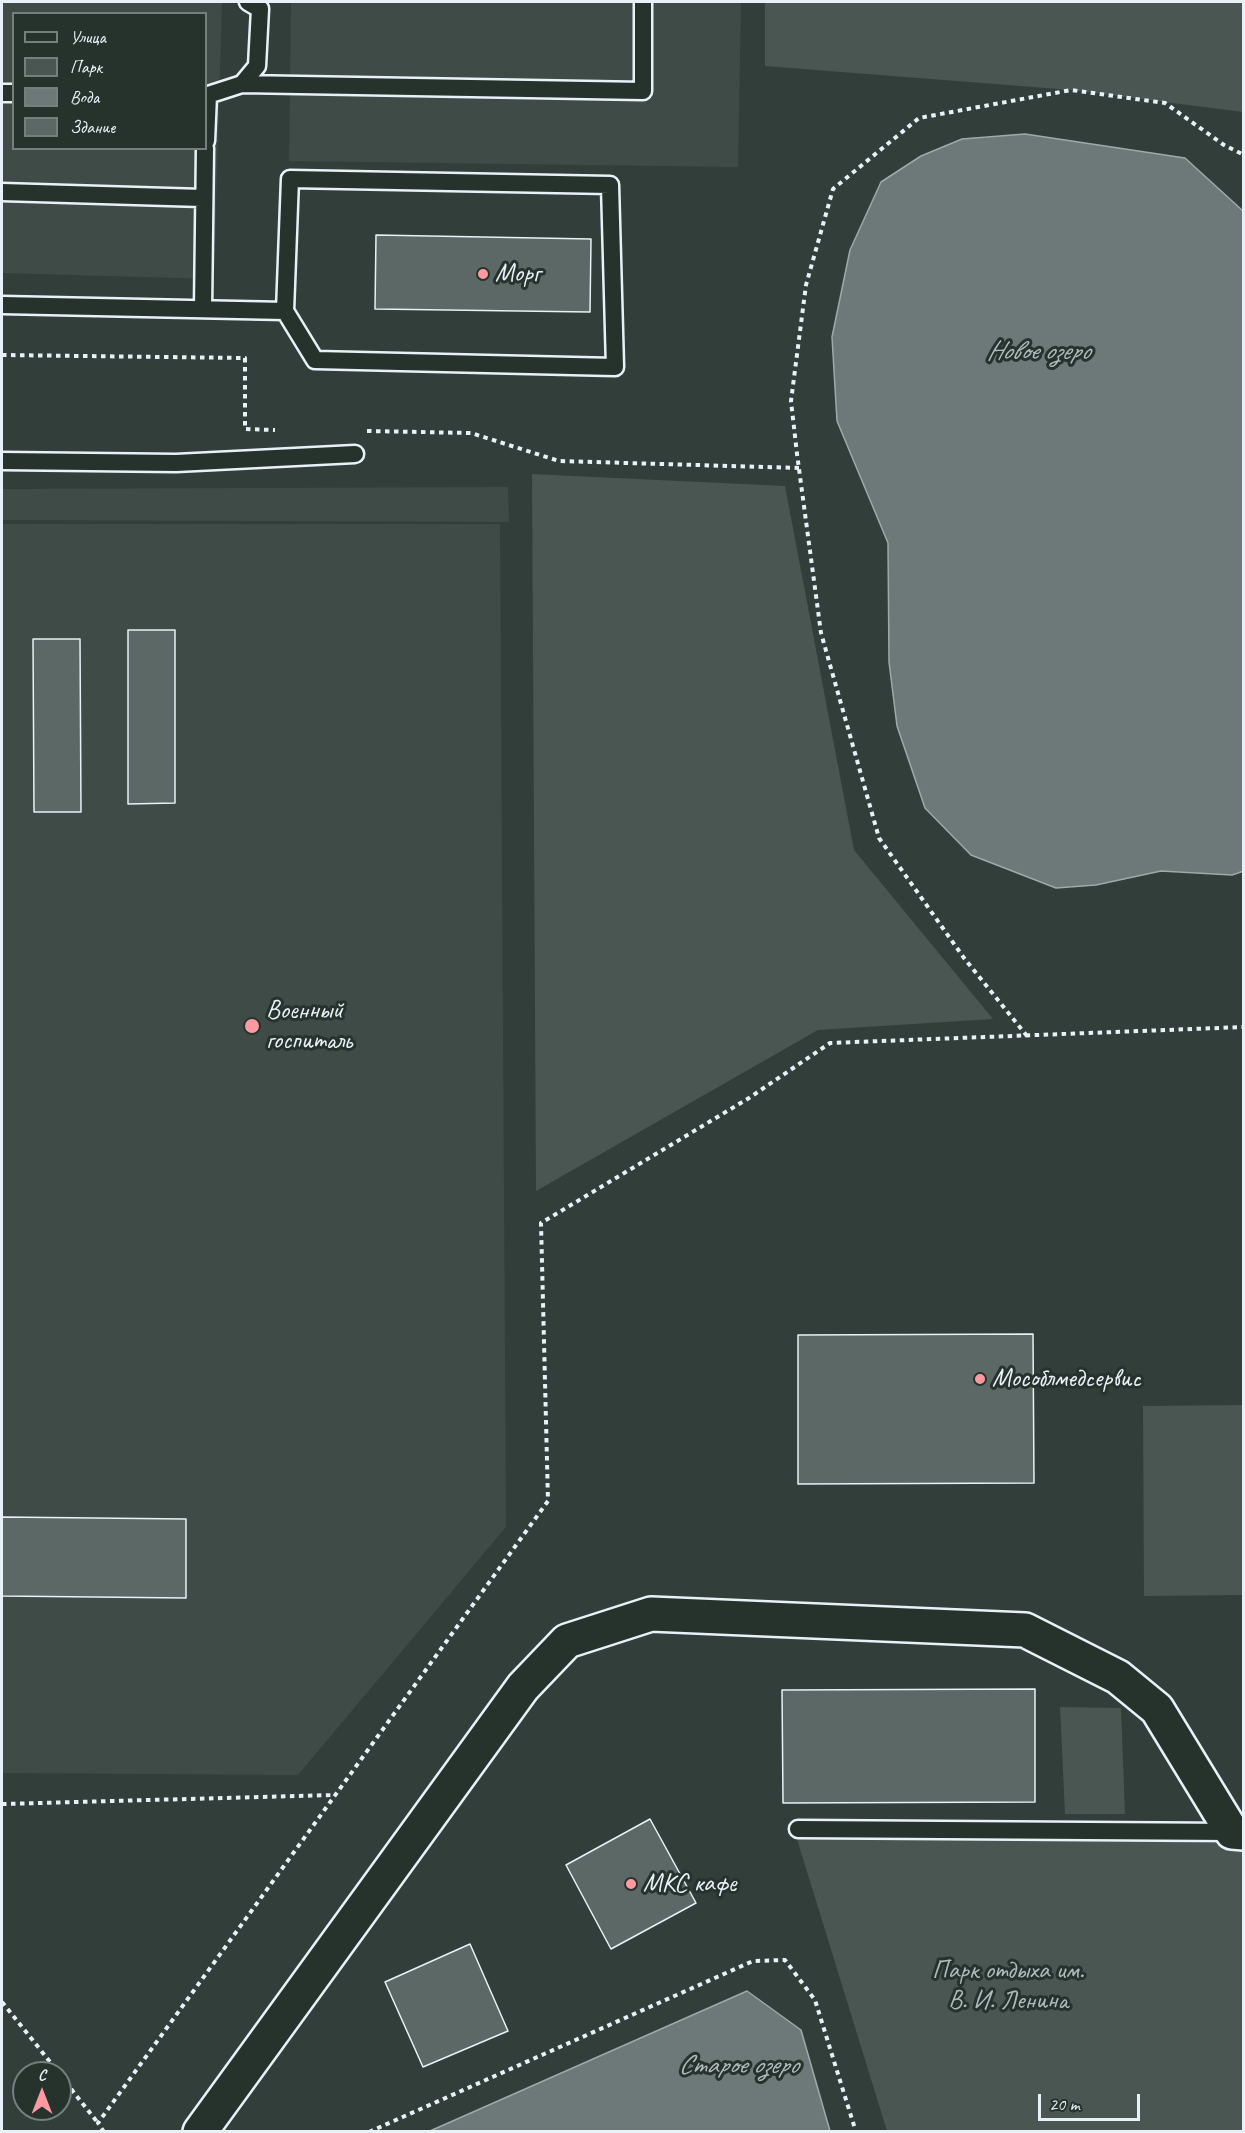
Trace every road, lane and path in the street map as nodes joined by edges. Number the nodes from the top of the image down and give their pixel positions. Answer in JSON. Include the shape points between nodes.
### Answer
{"nodes":[{"id":1,"x":248,"y":2,"type":"edge"},
{"id":2,"x":643,"y":2,"type":"edge"},
{"id":3,"x":242,"y":84,"type":"junction"},
{"id":4,"x":207,"y":95,"type":"edge"},
{"id":5,"x":205,"y":150,"type":"edge"},
{"id":6,"x":1244,"y":155,"type":"edge"},
{"id":7,"x":2,"y":192,"type":"edge"},
{"id":8,"x":202,"y":198,"type":"junction"},
{"id":9,"x":2,"y":305,"type":"edge"},
{"id":10,"x":203,"y":309,"type":"junction"},
{"id":11,"x":285,"y":311,"type":"junction"},
{"id":12,"x":2,"y":355,"type":"edge"},
{"id":13,"x":281,"y":430,"type":"dead end"},
{"id":14,"x":364,"y":431,"type":"dead end"},
{"id":15,"x":355,"y":454,"type":"dead end"},
{"id":16,"x":2,"y":461,"type":"edge"},
{"id":17,"x":799,"y":468,"type":"junction"},
{"id":18,"x":1244,"y":1027,"type":"edge"},
{"id":19,"x":1027,"y":1036,"type":"junction"},
{"id":20,"x":335,"y":1795,"type":"junction"},
{"id":21,"x":2,"y":1804,"type":"edge"},
{"id":22,"x":798,"y":1829,"type":"dead end"},
{"id":23,"x":1238,"y":1832,"type":"edge"},
{"id":24,"x":2,"y":2002,"type":"edge"},
{"id":25,"x":49,"y":2061,"type":"edge"},
{"id":26,"x":72,"y":2090,"type":"edge"},
{"id":27,"x":98,"y":2123,"type":"junction"},
{"id":28,"x":104,"y":2132,"type":"edge"},
{"id":29,"x":200,"y":2132,"type":"edge"},
{"id":30,"x":369,"y":2132,"type":"edge"},
{"id":31,"x":856,"y":2132,"type":"edge"}],
"edges":[{"from":1,"to":3,"type":"lane","via":[[261,9],[257,66]]},
{"from":2,"to":3,"type":"lane","via":[[643,91]]},
{"from":3,"to":4,"type":"lane"},
{"from":5,"to":8,"type":"lane"},
{"from":6,"to":17,"type":"path","via":[[1165,103],[1071,90],[920,118],[833,189],[806,285],[791,401]]},
{"from":7,"to":8,"type":"lane"},
{"from":8,"to":10,"type":"lane"},
{"from":9,"to":10,"type":"lane"},
{"from":10,"to":11,"type":"lane"},
{"from":11,"to":11,"type":"lane","via":[[315,360],[615,367],[610,185],[290,179]]},
{"from":12,"to":13,"type":"path","via":[[245,358],[245,429]]},
{"from":14,"to":17,"type":"path","via":[[471,433],[559,462]]},
{"from":15,"to":16,"type":"lane","via":[[176,463]]},
{"from":17,"to":19,"type":"path","via":[[821,633],[879,838],[964,958]]},
{"from":18,"to":19,"type":"path"},
{"from":19,"to":20,"type":"path","via":[[830,1043],[749,1098],[541,1223],[548,1501]]},
{"from":20,"to":21,"type":"path"},
{"from":20,"to":27,"type":"path"},
{"from":22,"to":23,"type":"lane"},
{"from":23,"to":29,"type":"street","via":[[1156,1709],[1118,1677],[1025,1630],[651,1614],[567,1641],[523,1687]]},
{"from":24,"to":25,"type":"path"},
{"from":26,"to":27,"type":"path"},
{"from":27,"to":28,"type":"path"},
{"from":30,"to":31,"type":"path","via":[[753,1961],[784,1960],[815,2000]]}]}
